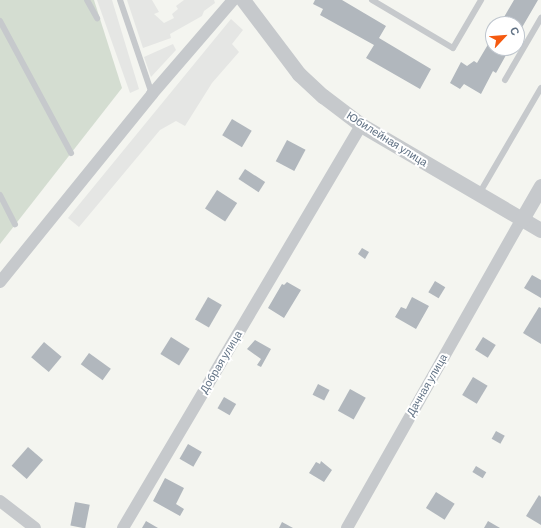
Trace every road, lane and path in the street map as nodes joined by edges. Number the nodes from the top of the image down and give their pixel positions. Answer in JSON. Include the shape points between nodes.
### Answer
{"nodes":[{"id":1,"x":88,"y":0,"type":"edge"},
{"id":2,"x":120,"y":0,"type":"edge"},
{"id":3,"x":233,"y":0,"type":"edge"},
{"id":4,"x":243,"y":0,"type":"edge"},
{"id":5,"x":372,"y":0,"type":"edge"},
{"id":6,"x":481,"y":0,"type":"edge"},
{"id":7,"x":97,"y":18,"type":"dead end"},
{"id":8,"x":541,"y":18,"type":"edge"},
{"id":9,"x":0,"y":21,"type":"edge"},
{"id":10,"x":505,"y":80,"type":"dead end"},
{"id":11,"x":541,"y":88,"type":"edge"},
{"id":12,"x":152,"y":94,"type":"junction"},
{"id":13,"x":361,"y":125,"type":"junction"},
{"id":14,"x":71,"y":153,"type":"dead end"},
{"id":15,"x":541,"y":186,"type":"edge"},
{"id":16,"x":479,"y":194,"type":"junction"},
{"id":17,"x":0,"y":195,"type":"edge"},
{"id":18,"x":522,"y":219,"type":"junction"},
{"id":19,"x":15,"y":224,"type":"dead end"},
{"id":20,"x":541,"y":230,"type":"edge"},
{"id":21,"x":0,"y":282,"type":"edge"},
{"id":22,"x":0,"y":501,"type":"edge"},
{"id":23,"x":35,"y":528,"type":"edge"},
{"id":24,"x":123,"y":528,"type":"edge"},
{"id":25,"x":347,"y":528,"type":"edge"}],
"edges":[{"from":1,"to":7,"type":"lane"},
{"from":2,"to":12,"type":"lane"},
{"from":3,"to":12,"type":"street"},
{"from":4,"to":13,"type":"street","name":"Юбилейная улица","via":[[299,74]]},
{"from":5,"to":6,"type":"lane","via":[[453,48]]},
{"from":8,"to":10,"type":"lane"},
{"from":9,"to":14,"type":"lane"},
{"from":11,"to":16,"type":"lane"},
{"from":12,"to":21,"type":"street"},
{"from":13,"to":16,"type":"street","name":"Юбилейная улица"},
{"from":13,"to":24,"type":"street","name":"Добрая улица"},
{"from":15,"to":18,"type":"street"},
{"from":16,"to":18,"type":"street","name":"Юбилейная улица"},
{"from":17,"to":19,"type":"lane"},
{"from":18,"to":20,"type":"street","name":"Юбилейная улица"},
{"from":18,"to":25,"type":"street","name":"Дачная улица"},
{"from":22,"to":23,"type":"street"}]}
